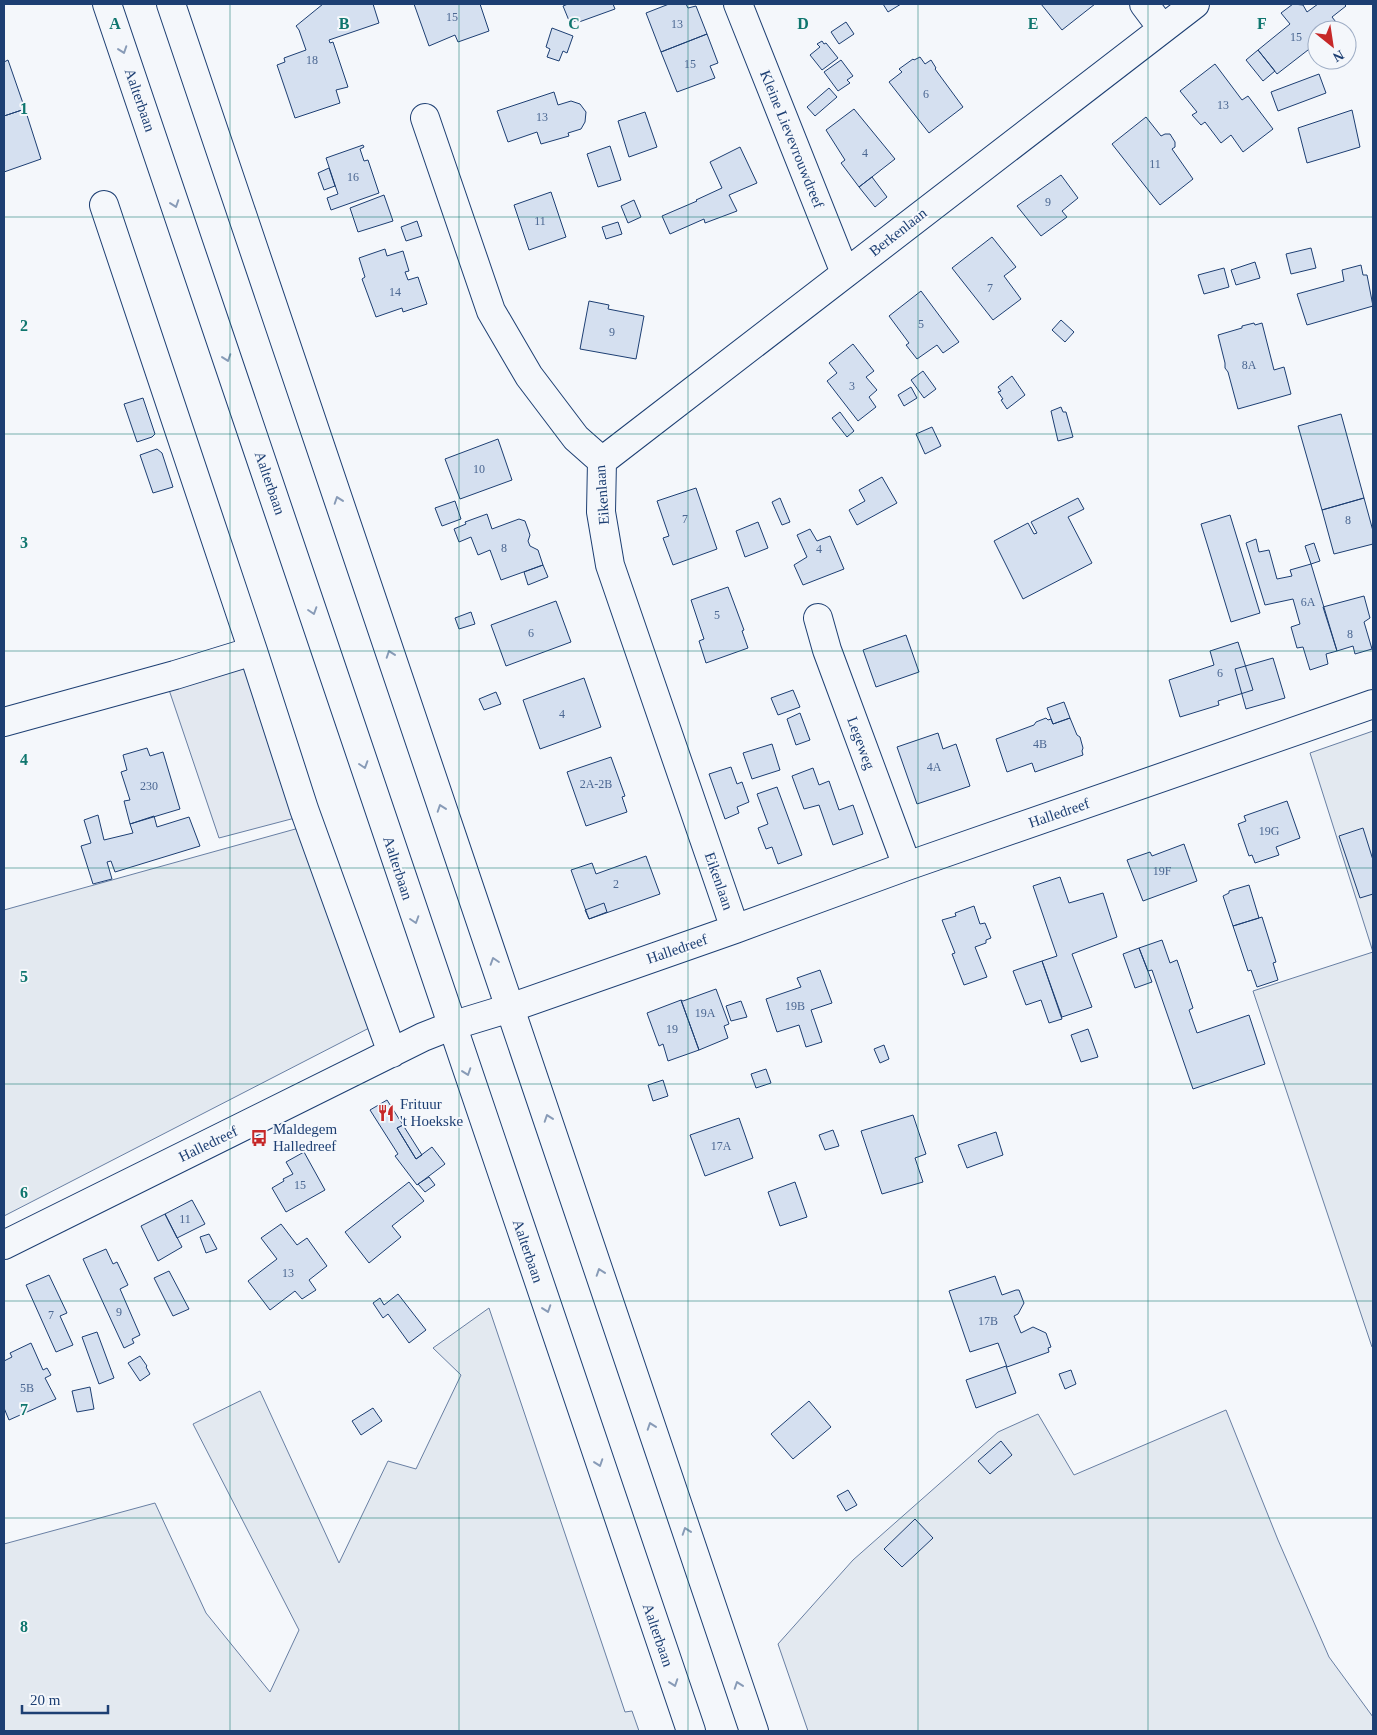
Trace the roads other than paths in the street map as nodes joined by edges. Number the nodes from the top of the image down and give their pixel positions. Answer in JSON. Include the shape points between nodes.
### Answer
{"nodes":[{"id":1,"x":107,"y":4,"type":"edge"},
{"id":2,"x":171,"y":4,"type":"edge"},
{"id":3,"x":738,"y":4,"type":"edge"},
{"id":4,"x":1144,"y":4,"type":"edge"},
{"id":5,"x":1195,"y":4,"type":"edge"},
{"id":6,"x":1162,"y":28,"type":"junction"},
{"id":7,"x":425,"y":118,"type":"dead end"},
{"id":8,"x":104,"y":205,"type":"dead end"},
{"id":9,"x":845,"y":273,"type":"junction"},
{"id":10,"x":602,"y":461,"type":"junction"},
{"id":11,"x":818,"y":618,"type":"dead end"},
{"id":12,"x":253,"y":651,"type":"junction"},
{"id":13,"x":1373,"y":704,"type":"edge"},
{"id":14,"x":4,"y":722,"type":"edge"},
{"id":15,"x":906,"y":866,"type":"junction"},
{"id":16,"x":735,"y":929,"type":"junction"},
{"id":17,"x":510,"y":1008,"type":"junction"},
{"id":18,"x":451,"y":1026,"type":"junction"},
{"id":19,"x":392,"y":1053,"type":"junction"},
{"id":20,"x":4,"y":1246,"type":"edge"},
{"id":21,"x":690,"y":1731,"type":"edge"},
{"id":22,"x":754,"y":1731,"type":"edge"}],
"edges":[{"from":1,"to":18,"type":"main road","name":"Aalterbaan","one_way":true},
{"from":17,"to":2,"type":"main road","one_way":true},
{"from":3,"to":9,"type":"main road","name":"Kleine Lievevrouwdreef"},
{"from":4,"to":6,"type":"main road"},
{"from":5,"to":6,"type":"main road","name":"Berkenlaan"},
{"from":6,"to":9,"type":"main road","name":"Berkenlaan"},
{"from":7,"to":10,"type":"main road","name":"Eikenlaan","via":[[491,311],[529,376],[576,438]]},
{"from":8,"to":12,"type":"main road"},
{"from":9,"to":10,"type":"main road","name":"Berkenlaan"},
{"from":10,"to":16,"type":"main road","name":"Eikenlaan","via":[[601,512],[610,564]]},
{"from":11,"to":15,"type":"main road","name":"Legeweg"},
{"from":12,"to":14,"type":"main road"},
{"from":12,"to":19,"type":"main road","via":[[315,840]]},
{"from":13,"to":15,"type":"main road","name":"Halledreef"},
{"from":15,"to":16,"type":"main road","name":"Halledreef"},
{"from":16,"to":17,"type":"main road","name":"Halledreef"},
{"from":17,"to":18,"type":"main road","name":"Halledreef"},
{"from":22,"to":17,"type":"main road","one_way":true},
{"from":18,"to":19,"type":"main road","name":"Halledreef"},
{"from":18,"to":21,"type":"main road","name":"Aalterbaan","one_way":true},
{"from":19,"to":20,"type":"main road","name":"Halledreef"}]}
